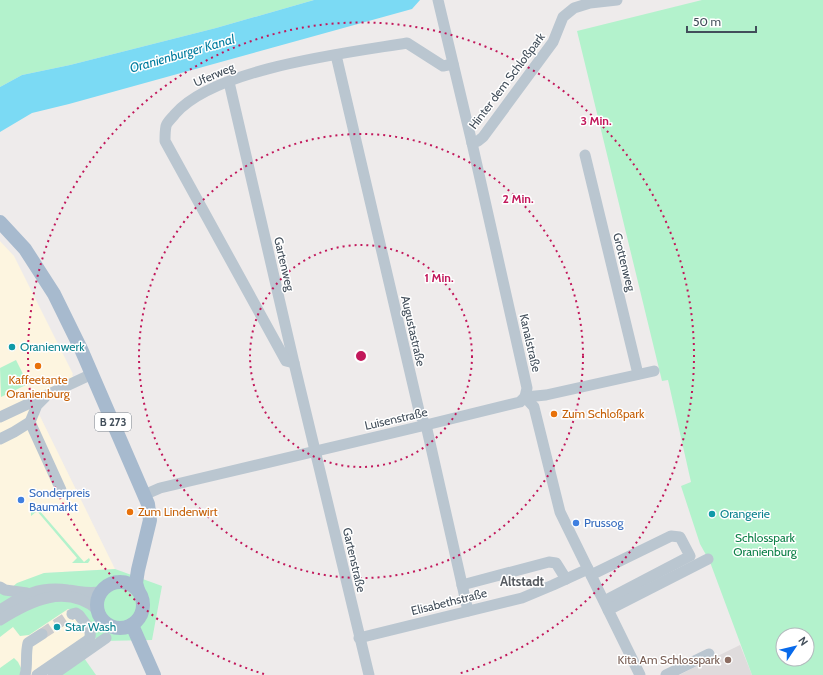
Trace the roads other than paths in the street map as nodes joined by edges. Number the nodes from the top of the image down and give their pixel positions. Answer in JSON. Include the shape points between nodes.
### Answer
{"nodes":[{"id":1,"x":438,"y":0,"type":"edge"},
{"id":2,"x":617,"y":0,"type":"edge"},
{"id":3,"x":336,"y":55,"type":"junction"},
{"id":4,"x":453,"y":64,"type":"junction"},
{"id":5,"x":229,"y":82,"type":"junction"},
{"id":6,"x":472,"y":143,"type":"junction"},
{"id":7,"x":585,"y":155,"type":"dead end"},
{"id":8,"x":0,"y":222,"type":"edge"},
{"id":9,"x":294,"y":363,"type":"junction"},
{"id":10,"x":654,"y":371,"type":"dead end"},
{"id":11,"x":92,"y":374,"type":"junction"},
{"id":12,"x":638,"y":374,"type":"junction"},
{"id":13,"x":49,"y":394,"type":"junction"},
{"id":14,"x":525,"y":397,"type":"junction"},
{"id":15,"x":0,"y":417,"type":"edge"},
{"id":16,"x":30,"y":422,"type":"junction"},
{"id":17,"x":426,"y":426,"type":"junction"},
{"id":18,"x":0,"y":439,"type":"edge"},
{"id":19,"x":315,"y":451,"type":"junction"},
{"id":20,"x":61,"y":490,"type":"dead end"},
{"id":21,"x":144,"y":495,"type":"junction"},
{"id":22,"x":146,"y":536,"type":"junction"},
{"id":23,"x":708,"y":559,"type":"dead end"},
{"id":24,"x":589,"y":572,"type":"junction"},
{"id":25,"x":566,"y":579,"type":"junction"},
{"id":26,"x":119,"y":582,"type":"junction"},
{"id":27,"x":462,"y":585,"type":"junction"},
{"id":28,"x":0,"y":587,"type":"edge"},
{"id":29,"x":138,"y":590,"type":"junction"},
{"id":30,"x":102,"y":591,"type":"junction"},
{"id":31,"x":30,"y":593,"type":"junction"},
{"id":32,"x":606,"y":605,"type":"junction"},
{"id":33,"x":0,"y":610,"type":"edge"},
{"id":34,"x":98,"y":610,"type":"junction"},
{"id":35,"x":468,"y":611,"type":"junction"},
{"id":36,"x":72,"y":614,"type":"dead end"},
{"id":37,"x":0,"y":620,"type":"edge"},
{"id":38,"x":132,"y":625,"type":"junction"},
{"id":39,"x":42,"y":634,"type":"tunnel mouth"},
{"id":40,"x":106,"y":638,"type":"dead end"},
{"id":41,"x":359,"y":638,"type":"junction"},
{"id":42,"x":709,"y":654,"type":"dead end"},
{"id":43,"x":25,"y":675,"type":"edge"},
{"id":44,"x":37,"y":675,"type":"edge"},
{"id":45,"x":53,"y":675,"type":"edge"},
{"id":46,"x":154,"y":675,"type":"edge"},
{"id":47,"x":369,"y":675,"type":"edge"},
{"id":48,"x":640,"y":675,"type":"edge"},
{"id":49,"x":666,"y":675,"type":"edge"}],
"edges":[{"from":1,"to":4,"type":"street","name":"Kanalstraße"},
{"from":2,"to":6,"type":"street","name":"Hinter dem Schloßpark","via":[[590,3],[574,8],[563,16],[553,42],[483,137]]},
{"from":3,"to":4,"type":"street","name":"Uferweg","via":[[407,43],[443,66]]},
{"from":3,"to":5,"type":"street","name":"Uferweg","via":[[269,68]]},
{"from":3,"to":17,"type":"street","name":"Augustastraße","via":[[420,415]]},
{"from":4,"to":6,"type":"street","name":"Kanalstraße"},
{"from":5,"to":9,"type":"street","name":"Gartenweg"},
{"from":5,"to":9,"type":"street","name":"Uferweg","via":[[203,93],[182,107],[166,125],[165,141],[286,361]]},
{"from":6,"to":14,"type":"street","name":"Kanalstraße","via":[[527,388]]},
{"from":7,"to":12,"type":"street","name":"Grottenweg"},
{"from":8,"to":11,"type":"main road","number":"B 273","via":[[25,249],[54,294]]},
{"from":9,"to":19,"type":"street","name":"Gartenweg"},
{"from":10,"to":12,"type":"street","name":"Luisenstraße"},
{"from":11,"to":13,"type":"street"},
{"from":11,"to":21,"type":"main road","number":"B 273"},
{"from":12,"to":14,"type":"street","name":"Luisenstraße","via":[[546,395]]},
{"from":13,"to":15,"type":"street"},
{"from":13,"to":16,"type":"street","via":[[37,405]]},
{"from":14,"to":17,"type":"street","name":"Luisenstraße","via":[[520,402]]},
{"from":14,"to":24,"type":"street","via":[[534,407],[560,512]]},
{"from":16,"to":18,"type":"street"},
{"from":16,"to":20,"type":"street"},
{"from":17,"to":19,"type":"street","name":"Luisenstraße"},
{"from":17,"to":27,"type":"street","name":"Augustastraße"},
{"from":19,"to":21,"type":"street","name":"Luisenstraße","via":[[160,488]]},
{"from":19,"to":41,"type":"street","name":"Gartenstraße"},
{"from":21,"to":22,"type":"main road","number":"B 273","via":[[150,516]]},
{"from":22,"to":26,"type":"main road","number":"B 273","via":[[131,567]]},
{"from":22,"to":29,"type":"main road","number":"B 273","via":[[136,583]]},
{"from":23,"to":32,"type":"street"},
{"from":24,"to":25,"type":"street","name":"Elisabethstraße"},
{"from":24,"to":32,"type":"street"},
{"from":24,"to":32,"type":"street","name":"Elisabethstraße","via":[[671,536],[680,537],[690,556]]},
{"from":25,"to":27,"type":"street","via":[[556,563],[549,562]]},
{"from":25,"to":35,"type":"street","name":"Elisabethstraße","via":[[522,598]]},
{"from":26,"to":29,"type":"main road","via":[[129,584]]},
{"from":26,"to":30,"type":"main road","via":[[109,585]]},
{"from":27,"to":35,"type":"street","name":"Augustastraße"},
{"from":28,"to":31,"type":"street","via":[[19,593]]},
{"from":29,"to":38,"type":"main road","via":[[143,600],[143,611]]},
{"from":30,"to":31,"type":"street","via":[[86,593],[54,588]]},
{"from":30,"to":34,"type":"main road","via":[[98,600]]},
{"from":31,"to":33,"type":"street"},
{"from":32,"to":48,"type":"street"},
{"from":34,"to":37,"type":"street","via":[[83,600],[55,597],[22,606]]},
{"from":34,"to":38,"type":"main road","via":[[104,621],[111,626],[122,628]]},
{"from":35,"to":41,"type":"street","name":"Elisabethstraße"},
{"from":36,"to":44,"type":"street","via":[[79,615],[91,637]]},
{"from":38,"to":46,"type":"main road"},
{"from":39,"to":43,"type":"street","via":[[28,643]]},
{"from":40,"to":45,"type":"street"},
{"from":41,"to":47,"type":"street","name":"Gartenstraße"},
{"from":42,"to":49,"type":"street"}]}
